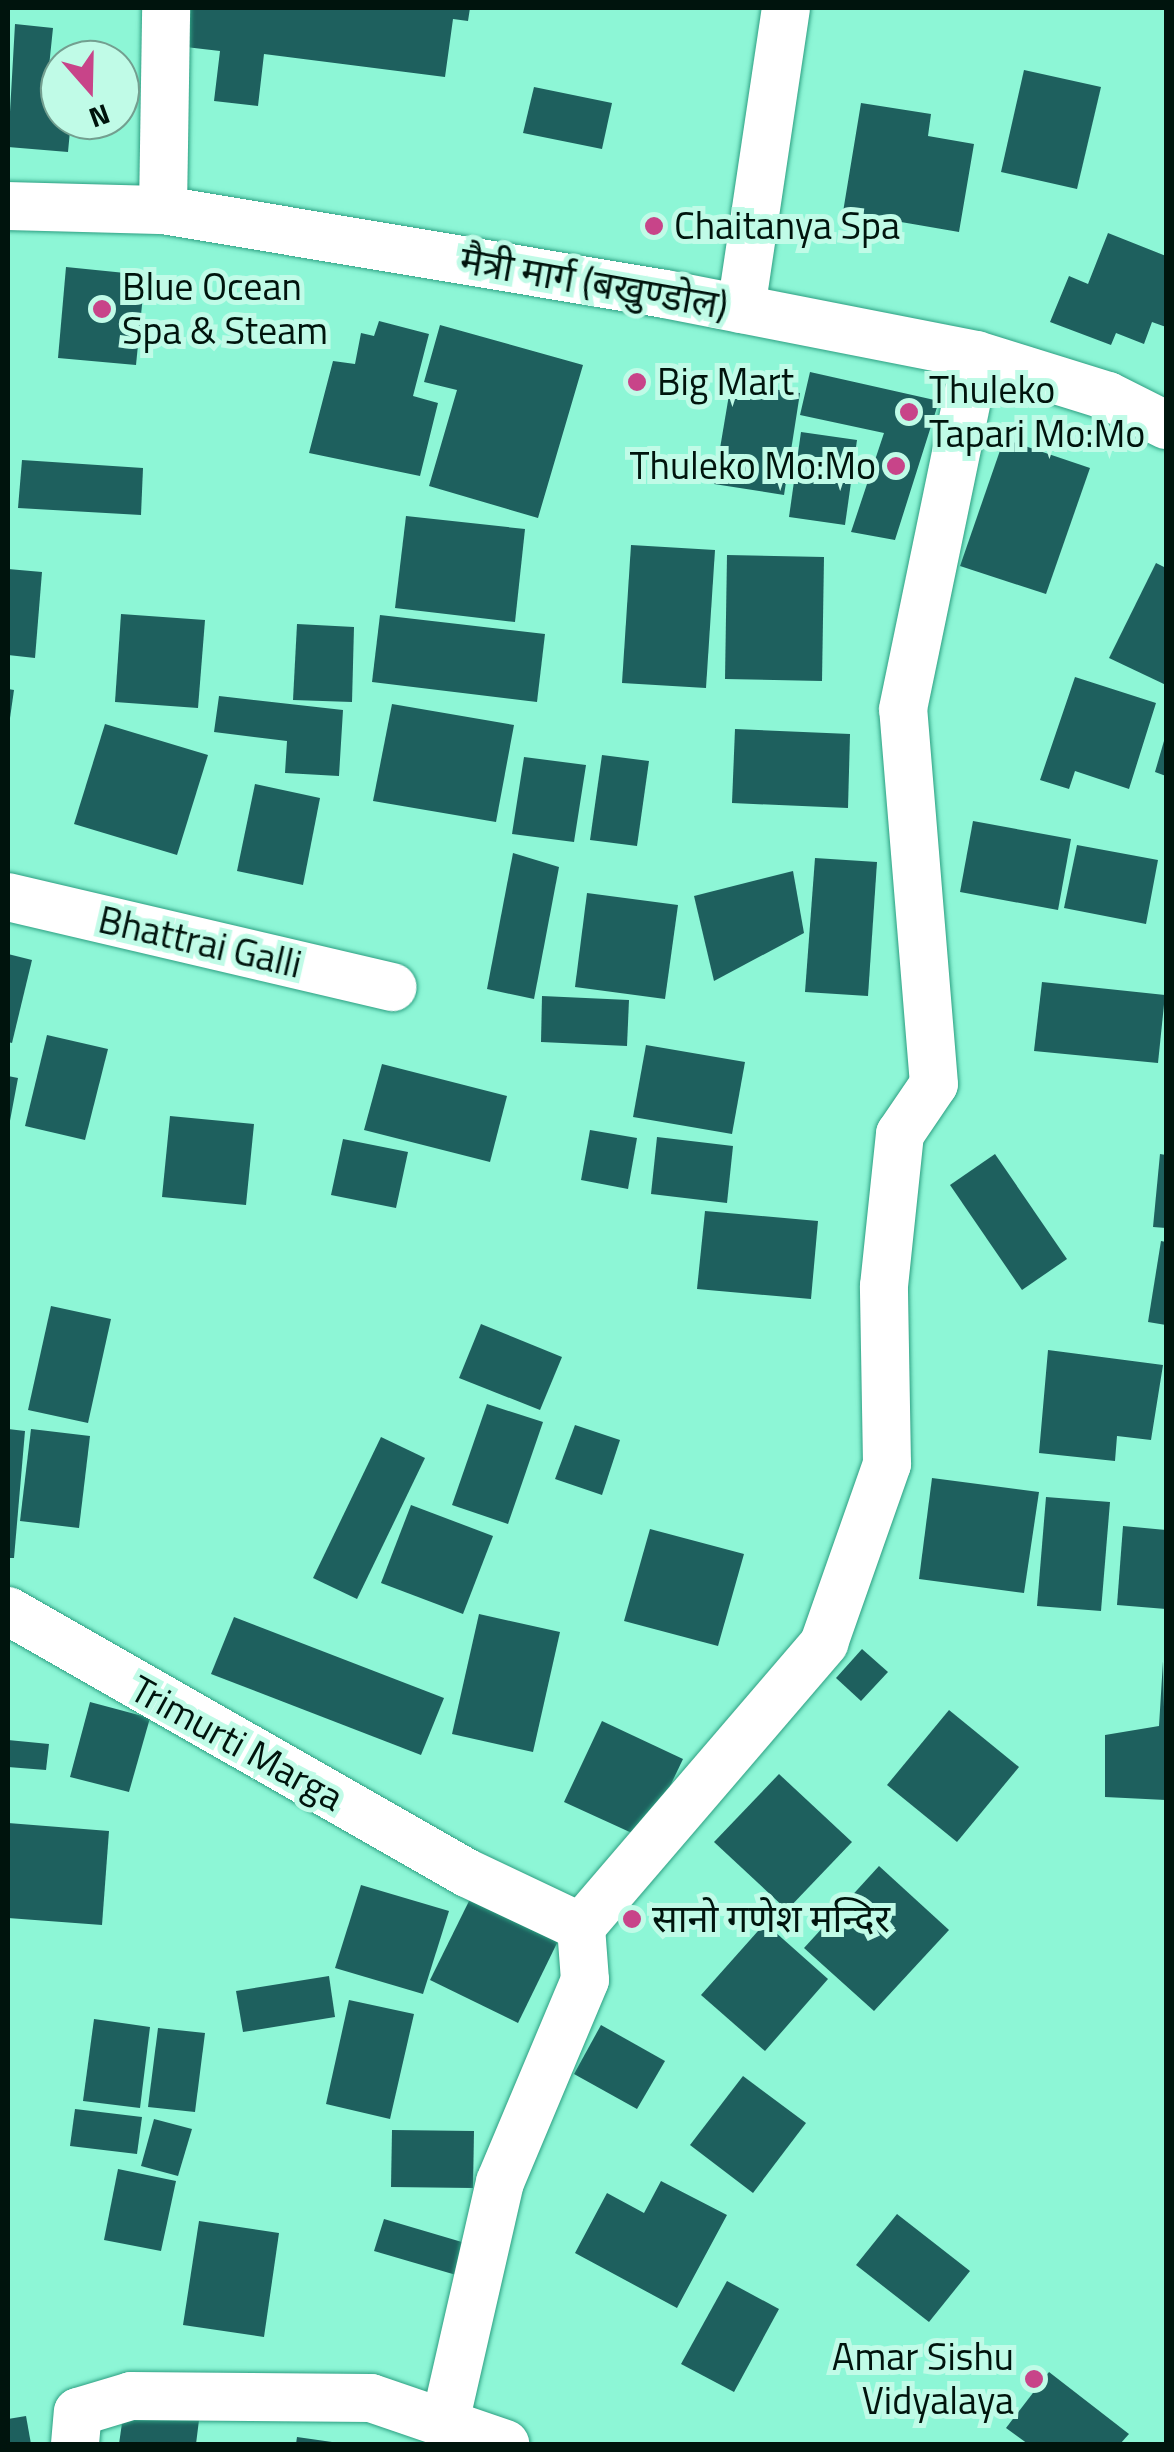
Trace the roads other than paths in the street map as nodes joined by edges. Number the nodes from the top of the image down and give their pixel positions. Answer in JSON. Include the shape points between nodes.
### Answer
{"nodes":[{"id":1,"x":166,"y":8,"type":"edge"},
{"id":2,"x":786,"y":8,"type":"edge"},
{"id":3,"x":8,"y":206,"type":"edge"},
{"id":4,"x":162,"y":210,"type":"junction"},
{"id":5,"x":741,"y":309,"type":"junction"},
{"id":6,"x":976,"y":355,"type":"junction"},
{"id":7,"x":1166,"y":425,"type":"edge"},
{"id":8,"x":8,"y":897,"type":"edge"},
{"id":9,"x":393,"y":986,"type":"dead end"},
{"id":10,"x":8,"y":1612,"type":"edge"},
{"id":11,"x":581,"y":1926,"type":"junction"},
{"id":12,"x":446,"y":2418,"type":"junction"},
{"id":13,"x":75,"y":2444,"type":"edge"},
{"id":14,"x":505,"y":2444,"type":"edge"}],
"edges":[{"from":1,"to":4,"type":"street"},
{"from":2,"to":5,"type":"street"},
{"from":3,"to":4,"type":"street","name":"मैत्री मार्ग (बखुण्डोल)"},
{"from":4,"to":5,"type":"street","name":"मैत्री मार्ग (बखुण्डोल)"},
{"from":5,"to":6,"type":"street","name":"मैत्री मार्ग (बखुण्डोल)"},
{"from":6,"to":7,"type":"street","name":"मैत्री मार्ग (बखुण्डोल)","via":[[1108,396]]},
{"from":6,"to":11,"type":"street","via":[[904,709],[934,1084],[900,1134],[884,1286],[888,1464],[824,1643]]},
{"from":8,"to":9,"type":"street","name":"Bhattrai Galli"},
{"from":10,"to":11,"type":"street","name":"Trimurti Marga","via":[[467,1873]]},
{"from":11,"to":12,"type":"street","via":[[585,1980],[500,2182]]},
{"from":12,"to":13,"type":"street","via":[[371,2398],[131,2396],[78,2412]]},
{"from":12,"to":14,"type":"street"}]}
